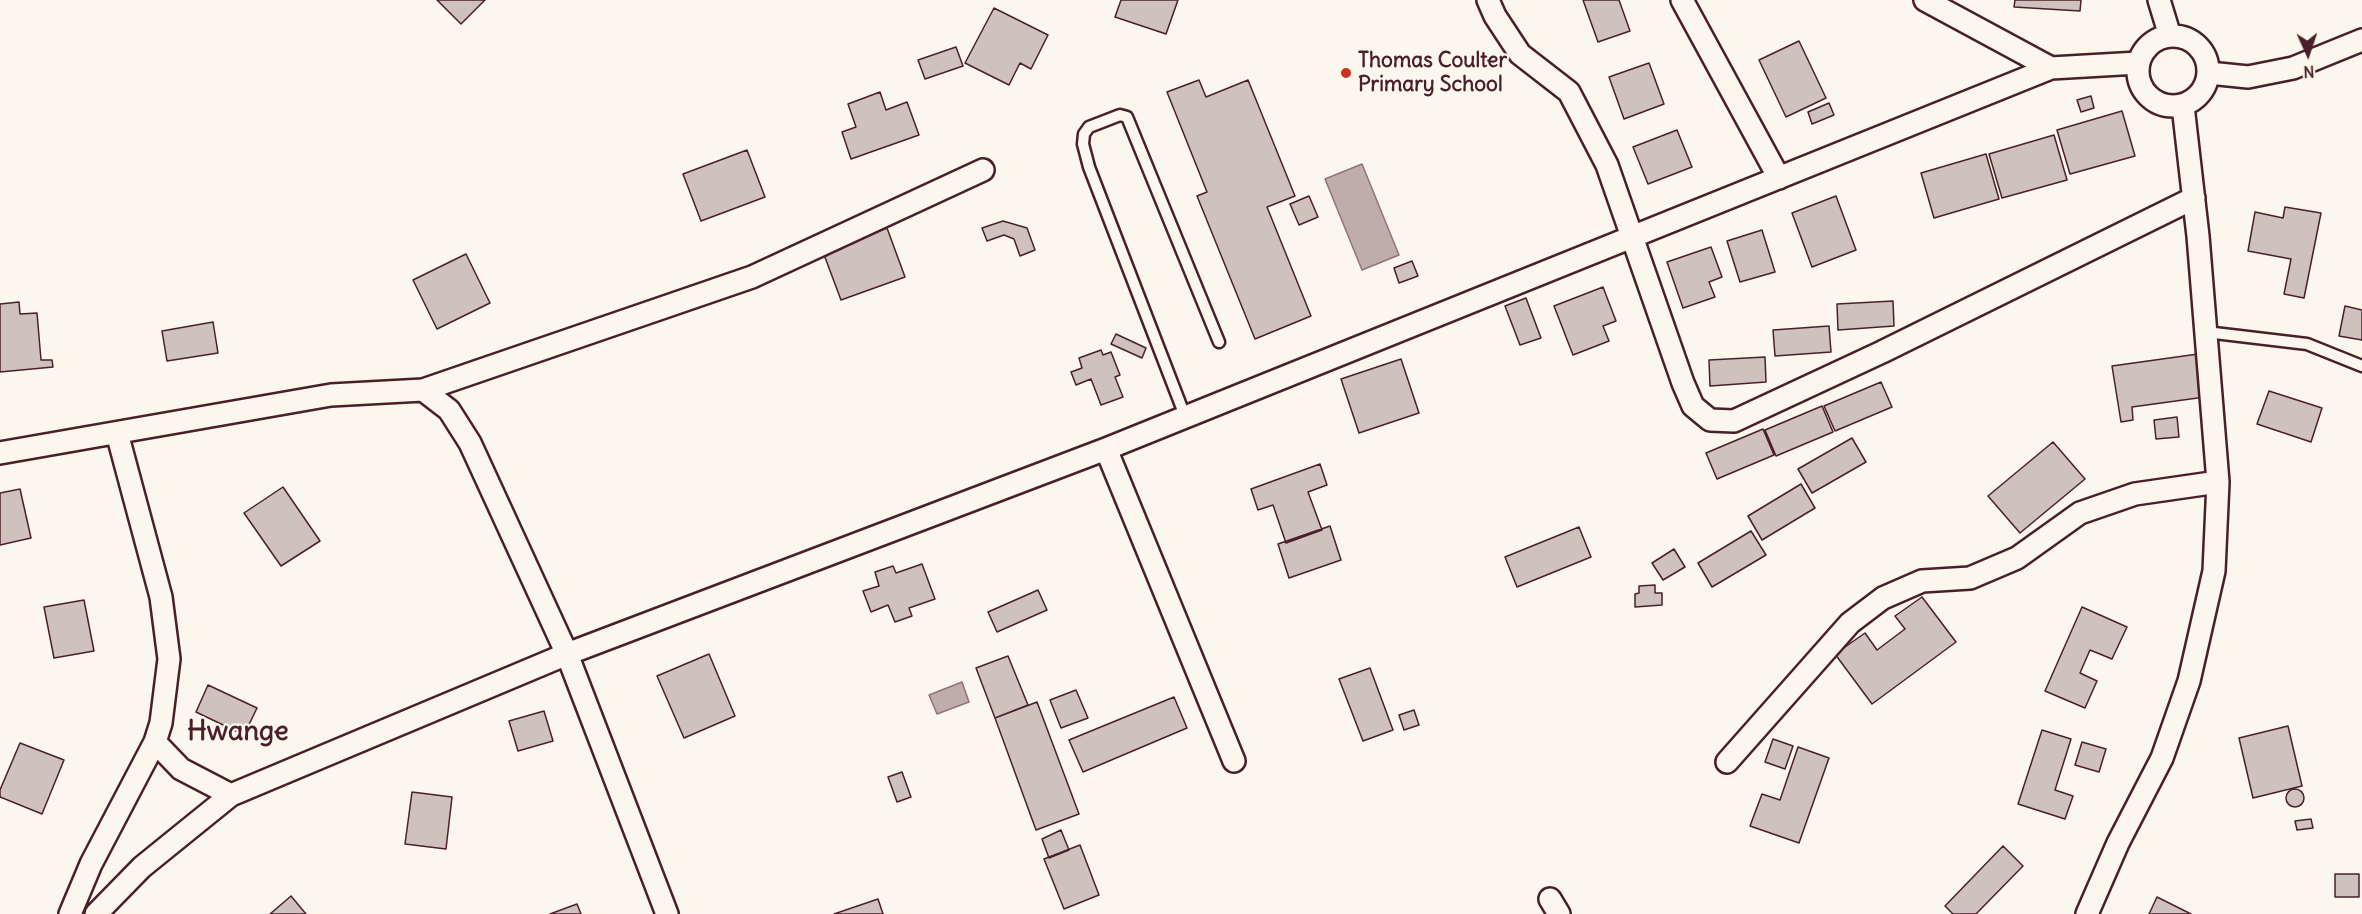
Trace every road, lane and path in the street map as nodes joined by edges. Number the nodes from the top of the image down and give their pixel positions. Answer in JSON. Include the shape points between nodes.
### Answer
{"nodes":[{"id":1,"x":1488,"y":0,"type":"edge"},
{"id":2,"x":1682,"y":0,"type":"edge"},
{"id":3,"x":1925,"y":0,"type":"edge"},
{"id":4,"x":2159,"y":0,"type":"edge"},
{"id":5,"x":2170,"y":36,"type":"junction"},
{"id":6,"x":2362,"y":40,"type":"edge"},
{"id":7,"x":2138,"y":63,"type":"junction"},
{"id":8,"x":2051,"y":68,"type":"junction"},
{"id":9,"x":2209,"y":74,"type":"junction"},
{"id":10,"x":2182,"y":105,"type":"junction"},
{"id":11,"x":983,"y":170,"type":"dead end"},
{"id":12,"x":1779,"y":178,"type":"junction"},
{"id":13,"x":2194,"y":198,"type":"junction"},
{"id":14,"x":1631,"y":236,"type":"junction"},
{"id":15,"x":2206,"y":332,"type":"junction"},
{"id":16,"x":1219,"y":342,"type":"dead end"},
{"id":17,"x":2362,"y":366,"type":"edge"},
{"id":18,"x":423,"y":390,"type":"junction"},
{"id":19,"x":1185,"y":417,"type":"junction"},
{"id":20,"x":117,"y":433,"type":"junction"},
{"id":21,"x":1106,"y":449,"type":"junction"},
{"id":22,"x":0,"y":453,"type":"edge"},
{"id":23,"x":2218,"y":482,"type":"junction"},
{"id":24,"x":567,"y":654,"type":"junction"},
{"id":25,"x":155,"y":742,"type":"junction"},
{"id":26,"x":1234,"y":761,"type":"dead end"},
{"id":27,"x":1727,"y":762,"type":"dead end"},
{"id":28,"x":231,"y":795,"type":"junction"},
{"id":29,"x":70,"y":914,"type":"edge"},
{"id":30,"x":96,"y":914,"type":"edge"},
{"id":31,"x":667,"y":914,"type":"edge"},
{"id":32,"x":2087,"y":914,"type":"edge"}],
"edges":[{"from":1,"to":14,"type":"street","via":[[1520,54],[1569,92],[1607,165]]},
{"from":2,"to":12,"type":"street"},
{"from":3,"to":8,"type":"street"},
{"from":4,"to":5,"type":"street"},
{"from":5,"to":7,"type":"street","via":[[2150,44]]},
{"from":5,"to":9,"type":"street","via":[[2185,38],[2198,46],[2206,58]]},
{"from":6,"to":9,"type":"street","via":[[2293,68],[2248,77]]},
{"from":7,"to":8,"type":"street"},
{"from":7,"to":10,"type":"street","via":[[2140,87],[2148,97],[2164,105]]},
{"from":8,"to":12,"type":"street"},
{"from":9,"to":10,"type":"street","via":[[2201,94]]},
{"from":10,"to":13,"type":"street"},
{"from":11,"to":18,"type":"street","via":[[752,277]]},
{"from":12,"to":14,"type":"street"},
{"from":13,"to":14,"type":"street","via":[[1734,421],[1710,420],[1694,406]]},
{"from":13,"to":15,"type":"street"},
{"from":14,"to":19,"type":"street"},
{"from":15,"to":17,"type":"lane","via":[[2307,344]]},
{"from":15,"to":23,"type":"street"},
{"from":16,"to":19,"type":"lane","via":[[1127,117],[1120,115],[1089,127],[1083,144],[1089,167]]},
{"from":18,"to":20,"type":"street","via":[[332,395]]},
{"from":18,"to":24,"type":"street","via":[[449,410],[470,443]]},
{"from":19,"to":21,"type":"street"},
{"from":20,"to":22,"type":"street"},
{"from":20,"to":25,"type":"street","via":[[161,597],[169,659]]},
{"from":21,"to":24,"type":"street"},
{"from":21,"to":26,"type":"street"},
{"from":23,"to":27,"type":"street","via":[[2134,494],[2080,513],[2017,558],[1970,578],[1922,581],[1883,598],[1850,623]]},
{"from":23,"to":32,"type":"street","via":[[2214,571],[2189,681],[2162,758]]},
{"from":24,"to":28,"type":"street"},
{"from":24,"to":31,"type":"street"},
{"from":25,"to":28,"type":"street","via":[[182,769]]},
{"from":25,"to":29,"type":"street","via":[[91,864]]},
{"from":28,"to":30,"type":"street","via":[[142,867]]}]}
